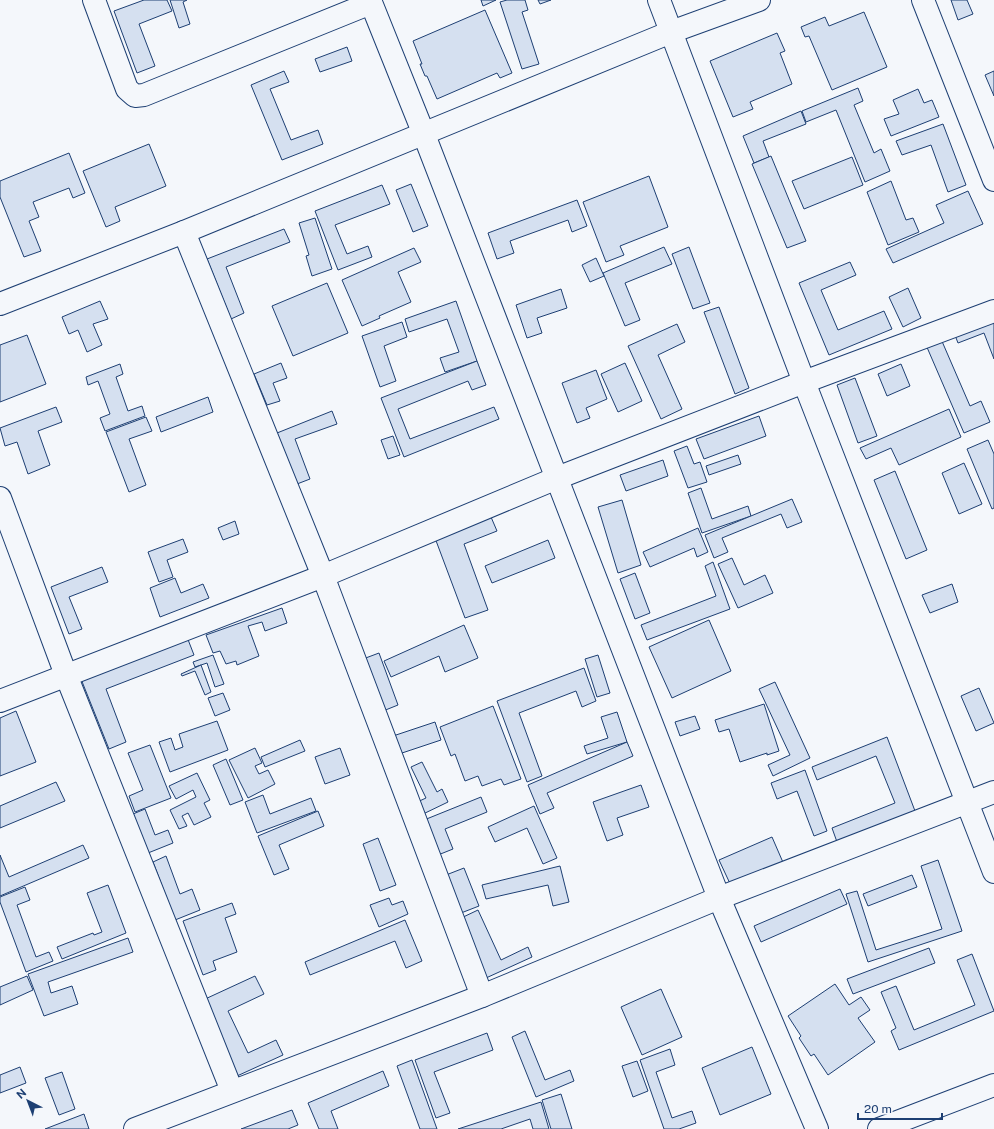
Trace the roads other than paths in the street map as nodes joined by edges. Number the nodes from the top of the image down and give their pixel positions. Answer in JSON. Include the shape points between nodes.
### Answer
{"nodes":[{"id":1,"x":94,"y":0,"type":"edge"},
{"id":2,"x":659,"y":0,"type":"edge"},
{"id":3,"x":759,"y":0,"type":"edge"},
{"id":4,"x":923,"y":0,"type":"edge"},
{"id":5,"x":370,"y":2,"type":"edge"},
{"id":6,"x":671,"y":32,"type":"junction"},
{"id":7,"x":423,"y":132,"type":"junction"},
{"id":8,"x":994,"y":180,"type":"edge"},
{"id":9,"x":184,"y":232,"type":"junction"},
{"id":10,"x":0,"y":304,"type":"edge"},
{"id":11,"x":994,"y":311,"type":"edge"},
{"id":12,"x":804,"y":382,"type":"junction"},
{"id":13,"x":557,"y":478,"type":"junction"},
{"id":14,"x":0,"y":498,"type":"edge"},
{"id":15,"x":323,"y":576,"type":"junction"},
{"id":16,"x":66,"y":675,"type":"junction"},
{"id":17,"x":0,"y":701,"type":"edge"},
{"id":18,"x":994,"y":792,"type":"edge"},
{"id":19,"x":968,"y":802,"type":"junction"},
{"id":20,"x":994,"y":872,"type":"edge"},
{"id":21,"x":719,"y":898,"type":"junction"},
{"id":22,"x":482,"y":996,"type":"junction"},
{"id":23,"x":994,"y":1085,"type":"edge"},
{"id":24,"x":232,"y":1091,"type":"junction"},
{"id":25,"x":136,"y":1129,"type":"edge"},
{"id":26,"x":818,"y":1129,"type":"edge"},
{"id":27,"x":879,"y":1129,"type":"edge"}],
"edges":[{"from":1,"to":5,"type":"street","via":[[127,89],[135,96]]},
{"from":2,"to":6,"type":"street"},
{"from":3,"to":6,"type":"street"},
{"from":4,"to":8,"type":"street"},
{"from":5,"to":7,"type":"street"},
{"from":6,"to":7,"type":"street"},
{"from":6,"to":12,"type":"street"},
{"from":7,"to":9,"type":"street"},
{"from":7,"to":13,"type":"street"},
{"from":9,"to":10,"type":"street"},
{"from":9,"to":15,"type":"street"},
{"from":11,"to":12,"type":"street"},
{"from":12,"to":13,"type":"street"},
{"from":12,"to":19,"type":"street"},
{"from":13,"to":15,"type":"street"},
{"from":13,"to":21,"type":"street"},
{"from":14,"to":16,"type":"street"},
{"from":15,"to":16,"type":"street"},
{"from":15,"to":22,"type":"street"},
{"from":16,"to":17,"type":"street"},
{"from":16,"to":24,"type":"street"},
{"from":18,"to":19,"type":"street"},
{"from":19,"to":20,"type":"street"},
{"from":19,"to":21,"type":"street"},
{"from":21,"to":22,"type":"street"},
{"from":21,"to":26,"type":"street"},
{"from":22,"to":24,"type":"street"},
{"from":23,"to":27,"type":"street"},
{"from":24,"to":25,"type":"street"}]}
